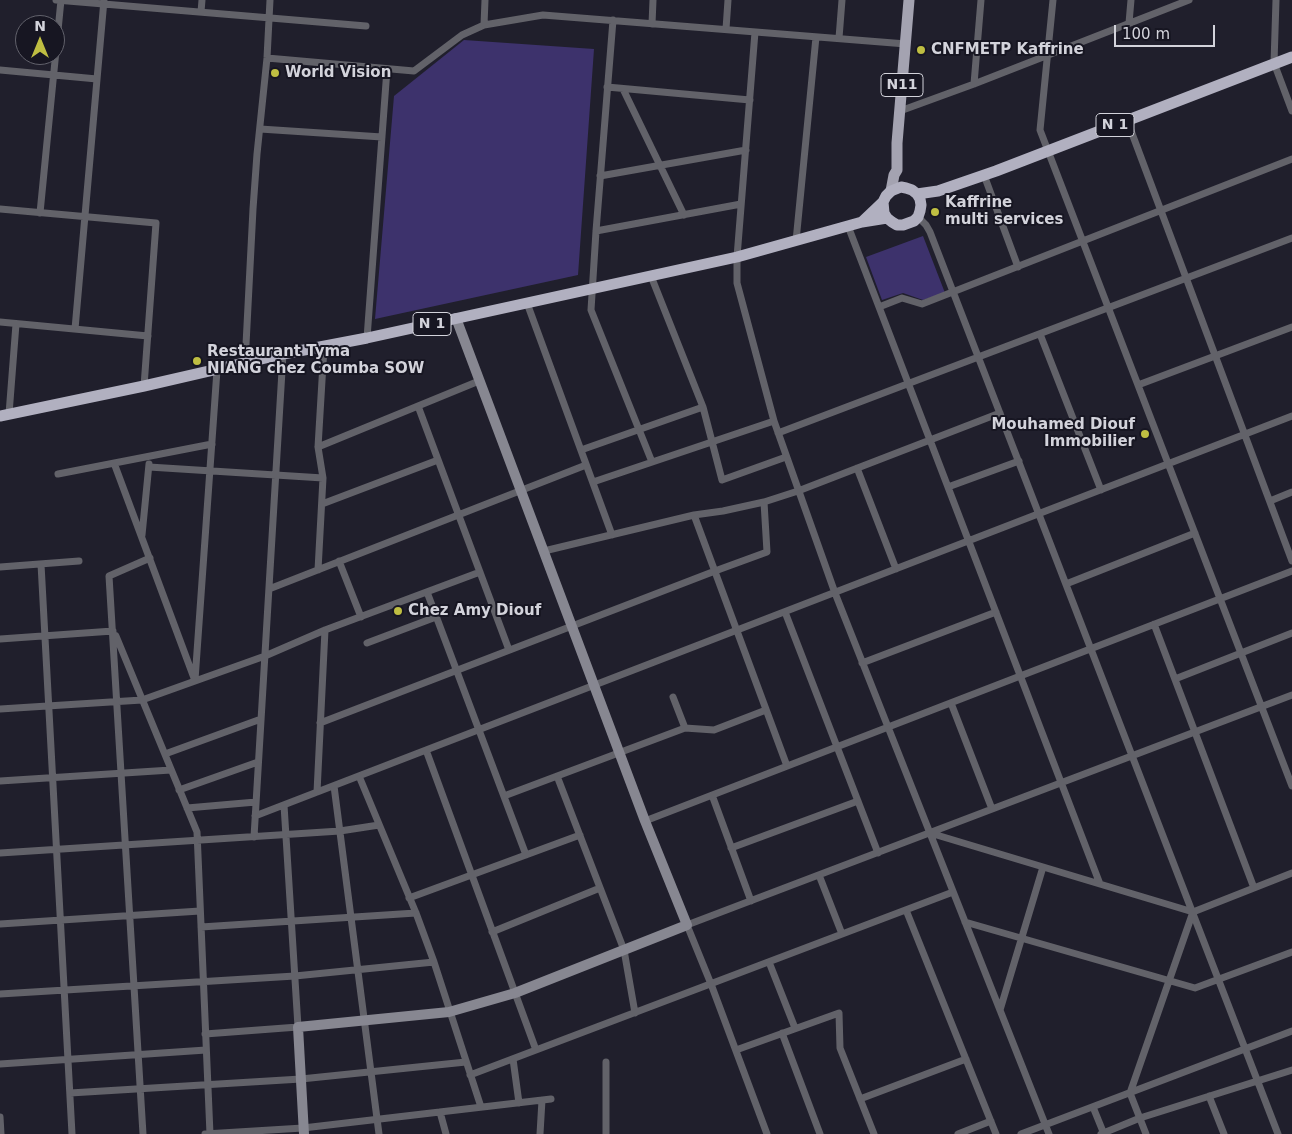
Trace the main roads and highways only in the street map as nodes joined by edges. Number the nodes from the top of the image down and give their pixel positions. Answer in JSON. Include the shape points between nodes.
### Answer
{"nodes":[{"id":1,"x":909,"y":0,"type":"edge"},
{"id":2,"x":1292,"y":56,"type":"edge"},
{"id":3,"x":896,"y":170,"type":"junction"},
{"id":4,"x":906,"y":188,"type":"junction"},
{"id":5,"x":891,"y":191,"type":"junction"},
{"id":6,"x":938,"y":191,"type":"junction"},
{"id":7,"x":916,"y":194,"type":"junction"},
{"id":8,"x":883,"y":202,"type":"junction"},
{"id":9,"x":921,"y":205,"type":"junction"},
{"id":10,"x":887,"y":218,"type":"junction"},
{"id":11,"x":862,"y":222,"type":"junction"},
{"id":12,"x":456,"y":318,"type":"junction"},
{"id":13,"x":4,"y":415,"type":"edge"},
{"id":14,"x":303,"y":1131,"type":"edge"}],
"edges":[{"from":1,"to":3,"type":"main road","number":"N11"},
{"from":2,"to":6,"type":"highway","number":"N 1"},
{"from":3,"to":4,"type":"main road"},
{"from":3,"to":5,"type":"main road"},
{"from":4,"to":5,"type":"highway"},
{"from":4,"to":7,"type":"highway"},
{"from":5,"to":8,"type":"highway"},
{"from":6,"to":7,"type":"highway","number":"N 1"},
{"from":6,"to":9,"type":"highway","number":"N 1"},
{"from":7,"to":9,"type":"highway"},
{"from":8,"to":10,"type":"highway"},
{"from":8,"to":11,"type":"highway","number":"N 1"},
{"from":9,"to":10,"type":"highway","via":[[914,221],[903,225]]},
{"from":10,"to":11,"type":"highway","number":"N 1"},
{"from":11,"to":12,"type":"highway","number":"N 1","via":[[737,258]]},
{"from":12,"to":13,"type":"highway","number":"N 1"},
{"from":12,"to":14,"type":"main road","via":[[687,925],[515,993],[449,1012],[298,1027]]}]}
